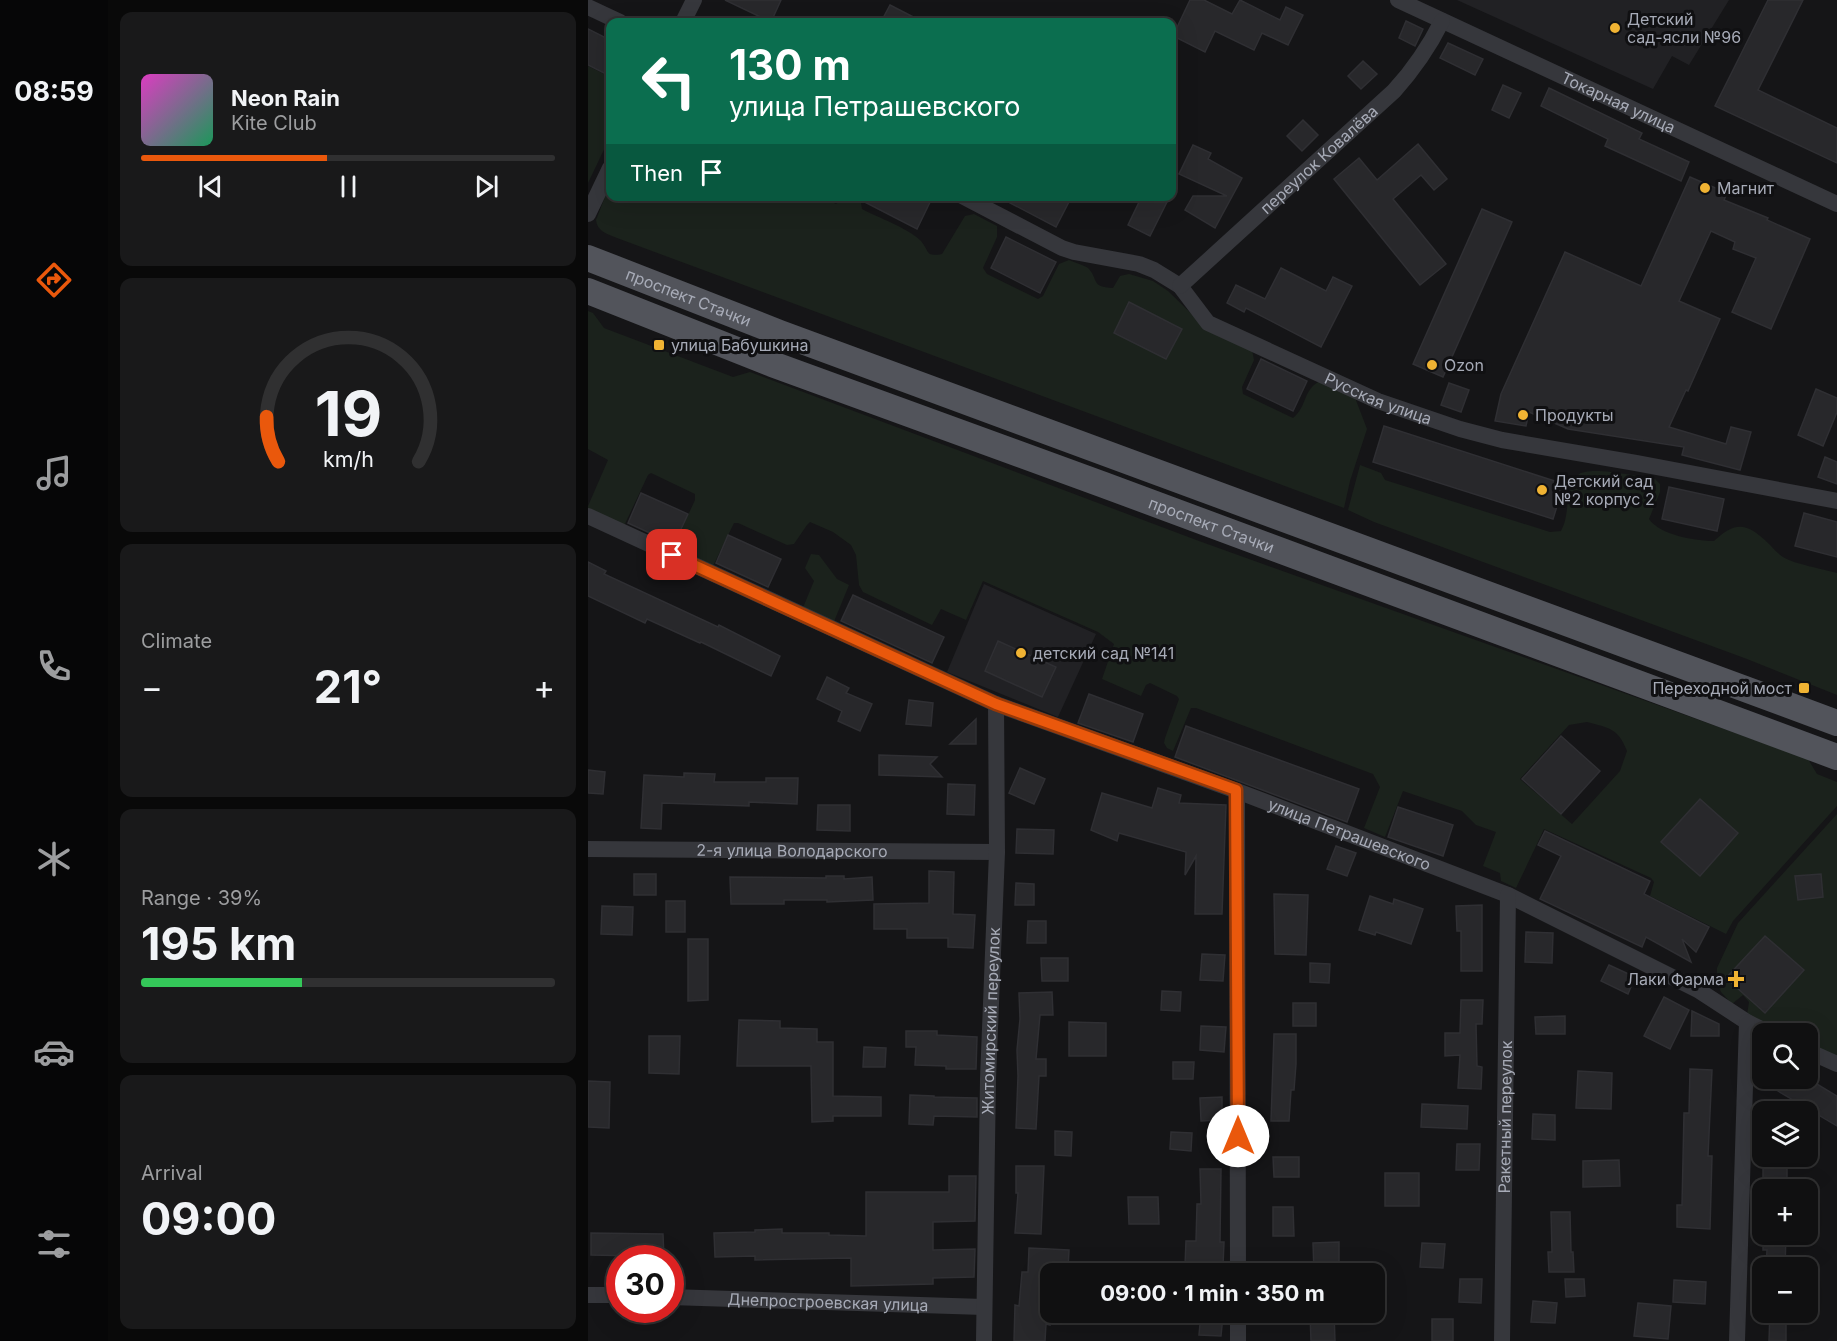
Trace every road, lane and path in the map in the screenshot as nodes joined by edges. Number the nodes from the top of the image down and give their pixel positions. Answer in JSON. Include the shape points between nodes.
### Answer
{"nodes":[{"id":1,"x":694,"y":0,"type":"edge"},
{"id":2,"x":1398,"y":0,"type":"edge"},
{"id":3,"x":588,"y":7,"type":"edge"},
{"id":4,"x":611,"y":18,"type":"edge"},
{"id":5,"x":684,"y":18,"type":"edge"},
{"id":6,"x":1443,"y":21,"type":"junction"},
{"id":7,"x":606,"y":176,"type":"edge"},
{"id":8,"x":972,"y":201,"type":"edge"},
{"id":9,"x":1837,"y":204,"type":"edge"},
{"id":10,"x":588,"y":214,"type":"edge"},
{"id":11,"x":588,"y":258,"type":"edge"},
{"id":12,"x":1180,"y":286,"type":"junction"},
{"id":13,"x":588,"y":291,"type":"edge"},
{"id":14,"x":1837,"y":501,"type":"edge"},
{"id":15,"x":588,"y":516,"type":"edge"},
{"id":16,"x":996,"y":704,"type":"junction"},
{"id":17,"x":1837,"y":723,"type":"edge"},
{"id":18,"x":1837,"y":757,"type":"edge"},
{"id":19,"x":1236,"y":790,"type":"junction"},
{"id":20,"x":588,"y":849,"type":"edge"},
{"id":21,"x":997,"y":852,"type":"junction"},
{"id":22,"x":1508,"y":895,"type":"junction"},
{"id":23,"x":1748,"y":1023,"type":"junction"},
{"id":24,"x":1752,"y":1025,"type":"edge"},
{"id":25,"x":1818,"y":1055,"type":"edge"},
{"id":26,"x":1837,"y":1064,"type":"edge"},
{"id":27,"x":1238,"y":1263,"type":"edge"},
{"id":28,"x":588,"y":1295,"type":"edge"},
{"id":29,"x":606,"y":1295,"type":"edge"},
{"id":30,"x":684,"y":1297,"type":"edge"},
{"id":31,"x":984,"y":1307,"type":"junction"},
{"id":32,"x":1238,"y":1323,"type":"edge"},
{"id":33,"x":984,"y":1341,"type":"edge"},
{"id":34,"x":1238,"y":1341,"type":"edge"},
{"id":35,"x":1502,"y":1341,"type":"edge"},
{"id":36,"x":1737,"y":1341,"type":"edge"}],
"edges":[{"from":1,"to":5,"type":"street"},
{"from":2,"to":6,"type":"street","name":"Токарная улица"},
{"from":3,"to":4,"type":"street"},
{"from":6,"to":9,"type":"street","name":"Токарная улица"},
{"from":6,"to":12,"type":"street","name":"переулок Ковалёва","via":[[1421,59],[1394,91]]},
{"from":7,"to":10,"type":"street"},
{"from":8,"to":12,"type":"street","name":"Русская улица","via":[[1062,248],[1139,264]]},
{"from":11,"to":17,"type":"main road","name":"проспект Стачки","via":[[780,333]]},
{"from":12,"to":14,"type":"street","name":"Русская улица","via":[[1208,323],[1378,401],[1460,429]]},
{"from":13,"to":18,"type":"main road","name":"проспект Стачки","via":[[772,364]]},
{"from":15,"to":16,"type":"street","name":"улица Петрашевского"},
{"from":16,"to":19,"type":"street","name":"улица Петрашевского"},
{"from":16,"to":21,"type":"street","name":"Житомирский переулок"},
{"from":19,"to":22,"type":"street","name":"улица Петрашевского"},
{"from":19,"to":27,"type":"street"},
{"from":20,"to":21,"type":"street","name":"2-я улица Володарского"},
{"from":21,"to":31,"type":"street","name":"Житомирский переулок"},
{"from":22,"to":23,"type":"street","name":"улица Петрашевского","via":[[1698,990]]},
{"from":22,"to":35,"type":"street","name":"Ракетный переулок"},
{"from":23,"to":24,"type":"street","name":"улица Петрашевского"},
{"from":23,"to":36,"type":"street"},
{"from":25,"to":26,"type":"street"},
{"from":28,"to":29,"type":"street"},
{"from":30,"to":31,"type":"street","name":"Днепростроевская улица"},
{"from":31,"to":33,"type":"street","name":"Житомирский переулок"},
{"from":32,"to":34,"type":"street"}]}
